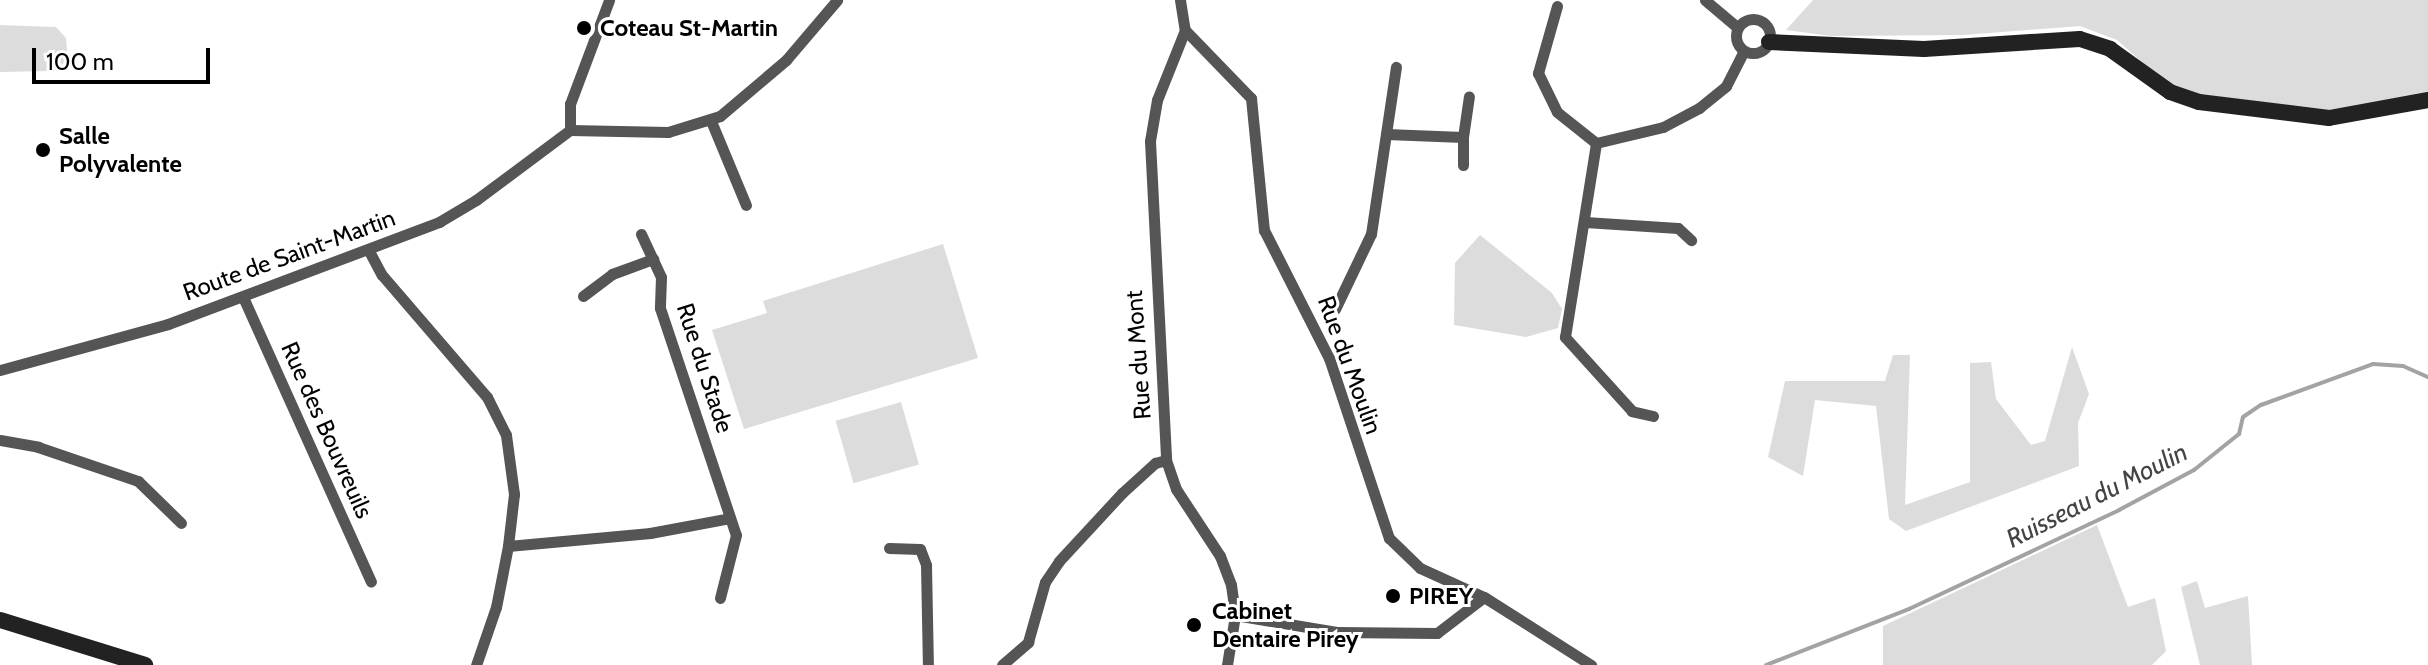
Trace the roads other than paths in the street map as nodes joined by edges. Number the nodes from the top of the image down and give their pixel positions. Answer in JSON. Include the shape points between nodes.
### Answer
{"nodes":[{"id":1,"x":609,"y":0,"type":"edge"},
{"id":2,"x":837,"y":0,"type":"edge"},
{"id":3,"x":1180,"y":0,"type":"edge"},
{"id":4,"x":1705,"y":0,"type":"edge"},
{"id":5,"x":1557,"y":6,"type":"dead end"},
{"id":6,"x":1738,"y":28,"type":"junction"},
{"id":7,"x":1185,"y":30,"type":"junction"},
{"id":8,"x":1769,"y":42,"type":"junction"},
{"id":9,"x":1744,"y":51,"type":"junction"},
{"id":10,"x":1396,"y":67,"type":"dead end"},
{"id":11,"x":1469,"y":96,"type":"dead end"},
{"id":12,"x":2428,"y":100,"type":"edge"},
{"id":13,"x":711,"y":121,"type":"junction"},
{"id":14,"x":570,"y":130,"type":"junction"},
{"id":15,"x":1386,"y":134,"type":"junction"},
{"id":16,"x":1463,"y":137,"type":"junction"},
{"id":17,"x":1596,"y":143,"type":"junction"},
{"id":18,"x":1463,"y":165,"type":"dead end"},
{"id":19,"x":746,"y":205,"type":"dead end"},
{"id":20,"x":1585,"y":222,"type":"junction"},
{"id":21,"x":641,"y":234,"type":"dead end"},
{"id":22,"x":1691,"y":240,"type":"dead end"},
{"id":23,"x":369,"y":251,"type":"junction"},
{"id":24,"x":653,"y":259,"type":"junction"},
{"id":25,"x":583,"y":296,"type":"dead end"},
{"id":26,"x":243,"y":297,"type":"junction"},
{"id":27,"x":1335,"y":309,"type":"dead end"},
{"id":28,"x":0,"y":370,"type":"edge"},
{"id":29,"x":1653,"y":416,"type":"dead end"},
{"id":30,"x":0,"y":440,"type":"edge"},
{"id":31,"x":1166,"y":460,"type":"junction"},
{"id":32,"x":730,"y":518,"type":"junction"},
{"id":33,"x":181,"y":523,"type":"dead end"},
{"id":34,"x":508,"y":546,"type":"junction"},
{"id":35,"x":889,"y":548,"type":"dead end"},
{"id":36,"x":371,"y":582,"type":"dead end"},
{"id":37,"x":1484,"y":597,"type":"junction"},
{"id":38,"x":720,"y":598,"type":"dead end"},
{"id":39,"x":1235,"y":615,"type":"junction"},
{"id":40,"x":0,"y":619,"type":"edge"},
{"id":41,"x":145,"y":665,"type":"edge"},
{"id":42,"x":476,"y":665,"type":"edge"},
{"id":43,"x":928,"y":665,"type":"edge"},
{"id":44,"x":1002,"y":665,"type":"edge"},
{"id":45,"x":1227,"y":665,"type":"edge"},
{"id":46,"x":1591,"y":665,"type":"edge"}],
"edges":[{"from":1,"to":14,"type":"street","via":[[570,104]]},
{"from":2,"to":13,"type":"street","via":[[749,97]]},
{"from":3,"to":7,"type":"street"},
{"from":4,"to":6,"type":"street"},
{"from":5,"to":17,"type":"street","via":[[1538,73],[1557,112]]},
{"from":6,"to":8,"type":"street","via":[[1746,20],[1762,21]]},
{"from":6,"to":9,"type":"street","via":[[1737,43]]},
{"from":7,"to":31,"type":"street","name":"Rue du Mont","via":[[1157,100],[1150,141]]},
{"from":7,"to":37,"type":"street","name":"Rue du Moulin","via":[[1251,98],[1264,230],[1329,358],[1389,538],[1420,568]]},
{"from":8,"to":9,"type":"street","via":[[1759,52]]},
{"from":8,"to":12,"type":"street","via":[[1924,49],[2080,39],[2110,49],[2170,92],[2199,102],[2329,118]]},
{"from":9,"to":17,"type":"street","via":[[1726,86],[1699,108],[1663,127]]},
{"from":10,"to":15,"type":"street"},
{"from":11,"to":16,"type":"street"},
{"from":13,"to":14,"type":"street","via":[[668,132]]},
{"from":13,"to":19,"type":"street"},
{"from":14,"to":23,"type":"street","name":"Route de Saint-Martin","via":[[456,213]]},
{"from":15,"to":16,"type":"street"},
{"from":15,"to":27,"type":"street","via":[[1371,234]]},
{"from":16,"to":18,"type":"street"},
{"from":17,"to":20,"type":"street"},
{"from":20,"to":22,"type":"street","via":[[1678,228]]},
{"from":20,"to":29,"type":"street","via":[[1565,337],[1632,411]]},
{"from":21,"to":24,"type":"street","name":"Rue du Stade"},
{"from":23,"to":26,"type":"street","name":"Route de Saint-Martin"},
{"from":23,"to":34,"type":"street","via":[[382,275],[498,414],[513,474]]},
{"from":24,"to":25,"type":"street","via":[[612,274]]},
{"from":24,"to":32,"type":"street","name":"Rue du Stade","via":[[661,277],[660,308]]},
{"from":26,"to":28,"type":"street","name":"Route de Saint-Martin","via":[[168,324]]},
{"from":26,"to":36,"type":"street","name":"Rue des Bouvreuils"},
{"from":30,"to":33,"type":"street","via":[[138,481]]},
{"from":31,"to":39,"type":"street","name":"Rue du Mont","via":[[1176,489],[1220,556]]},
{"from":31,"to":44,"type":"street","via":[[1155,463],[1122,493],[1059,561],[1045,582],[1028,642]]},
{"from":32,"to":34,"type":"street","via":[[650,533]]},
{"from":32,"to":38,"type":"street","name":"Rue du Stade","via":[[734,549]]},
{"from":34,"to":42,"type":"street","via":[[496,607]]},
{"from":35,"to":43,"type":"street","via":[[920,549],[926,565]]},
{"from":37,"to":39,"type":"street","via":[[1437,633],[1337,632]]},
{"from":37,"to":46,"type":"street","name":"Rue du Moulin"},
{"from":39,"to":45,"type":"street","name":"Rue du Mont"},
{"from":40,"to":41,"type":"street"}]}
